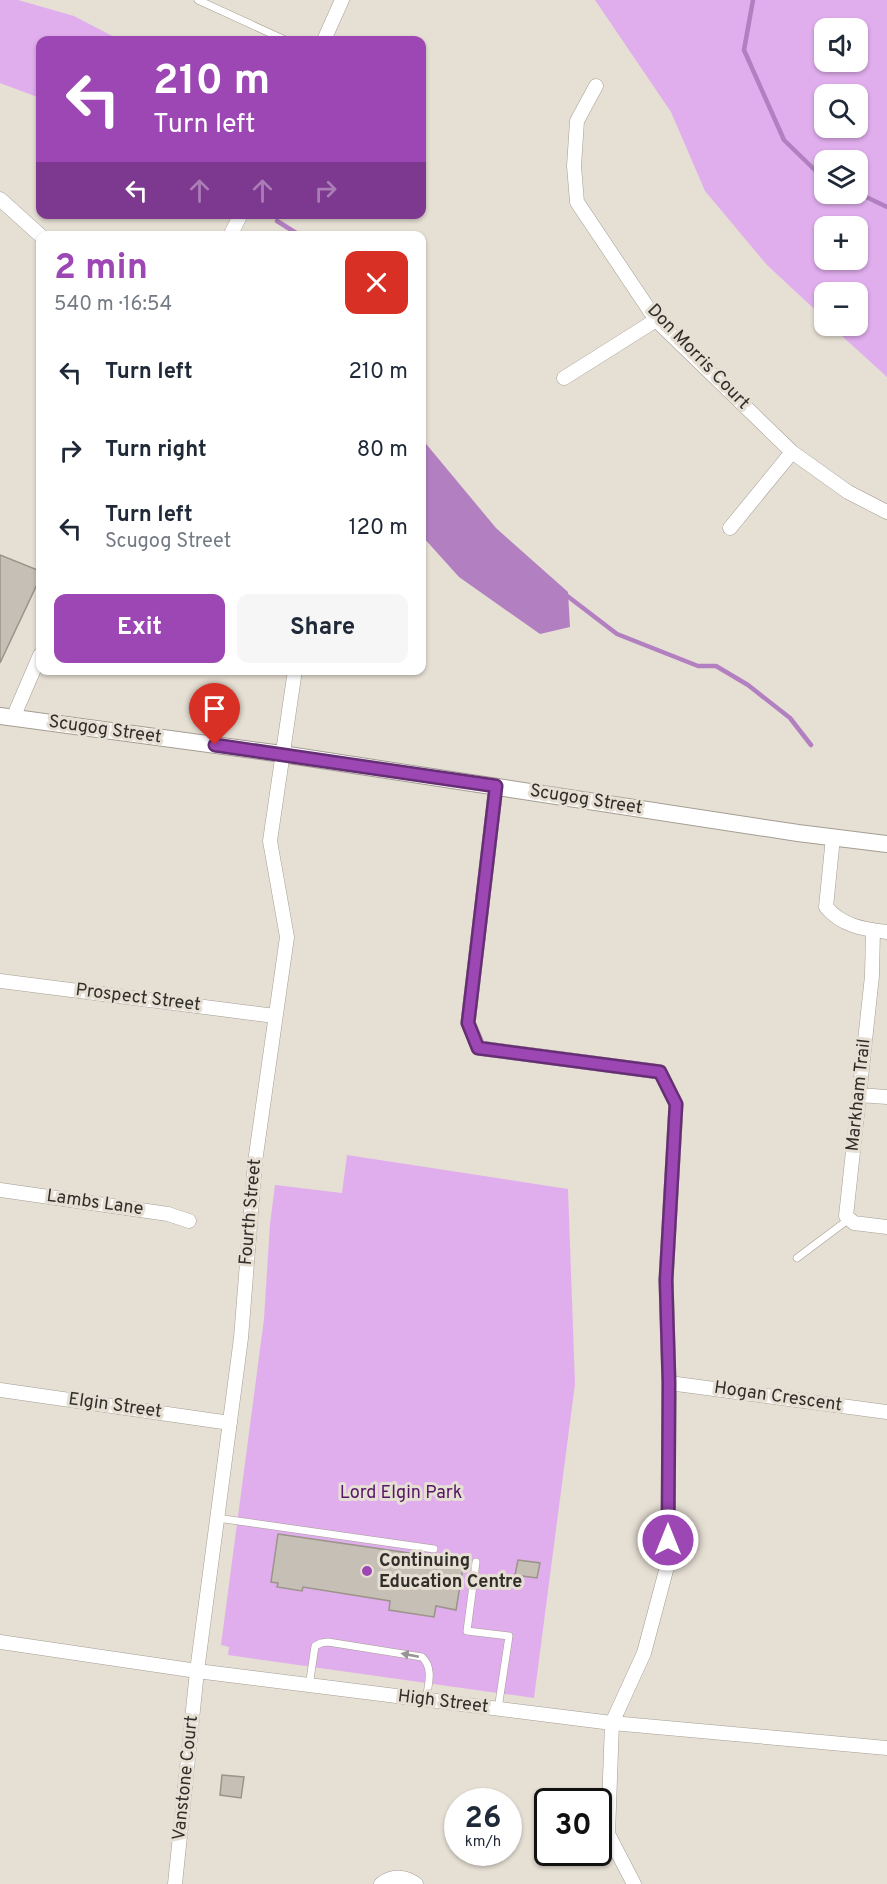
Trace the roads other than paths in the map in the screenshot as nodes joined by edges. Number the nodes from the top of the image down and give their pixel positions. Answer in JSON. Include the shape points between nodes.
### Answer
{"nodes":[{"id":1,"x":198,"y":0,"type":"edge"},
{"id":2,"x":342,"y":0,"type":"edge"},
{"id":3,"x":276,"y":36,"type":"edge"},
{"id":4,"x":326,"y":36,"type":"edge"},
{"id":5,"x":597,"y":86,"type":"dead end"},
{"id":6,"x":0,"y":199,"type":"edge"},
{"id":7,"x":36,"y":231,"type":"edge"},
{"id":8,"x":656,"y":320,"type":"junction"},
{"id":9,"x":564,"y":378,"type":"dead end"},
{"id":10,"x":792,"y":452,"type":"junction"},
{"id":11,"x":887,"y":512,"type":"edge"},
{"id":12,"x":730,"y":528,"type":"dead end"},
{"id":13,"x":36,"y":662,"type":"edge"},
{"id":14,"x":294,"y":675,"type":"edge"},
{"id":15,"x":6,"y":717,"type":"edge"},
{"id":16,"x":282,"y":754,"type":"junction"},
{"id":17,"x":496,"y":786,"type":"junction"},
{"id":18,"x":833,"y":837,"type":"junction"},
{"id":19,"x":887,"y":844,"type":"edge"},
{"id":20,"x":880,"y":931,"type":"edge"},
{"id":21,"x":0,"y":981,"type":"edge"},
{"id":22,"x":275,"y":1016,"type":"junction"},
{"id":23,"x":859,"y":1095,"type":"junction"},
{"id":24,"x":887,"y":1097,"type":"edge"},
{"id":25,"x":0,"y":1190,"type":"edge"},
{"id":26,"x":849,"y":1219,"type":"junction"},
{"id":27,"x":189,"y":1221,"type":"dead end"},
{"id":28,"x":887,"y":1227,"type":"edge"},
{"id":29,"x":797,"y":1258,"type":"dead end"},
{"id":30,"x":669,"y":1383,"type":"junction"},
{"id":31,"x":0,"y":1390,"type":"edge"},
{"id":32,"x":887,"y":1412,"type":"edge"},
{"id":33,"x":230,"y":1423,"type":"junction"},
{"id":34,"x":217,"y":1518,"type":"junction"},
{"id":35,"x":434,"y":1549,"type":"dead end"},
{"id":36,"x":476,"y":1562,"type":"dead end"},
{"id":37,"x":0,"y":1642,"type":"edge"},
{"id":38,"x":197,"y":1671,"type":"junction"},
{"id":39,"x":309,"y":1686,"type":"junction"},
{"id":40,"x":426,"y":1700,"type":"junction"},
{"id":41,"x":498,"y":1709,"type":"junction"},
{"id":42,"x":612,"y":1723,"type":"junction"},
{"id":43,"x":887,"y":1748,"type":"edge"},
{"id":44,"x":175,"y":1884,"type":"edge"},
{"id":45,"x":381,"y":1884,"type":"edge"},
{"id":46,"x":416,"y":1884,"type":"edge"},
{"id":47,"x":634,"y":1884,"type":"edge"}],
"edges":[{"from":1,"to":3,"type":"lane"},
{"from":2,"to":4,"type":"street"},
{"from":5,"to":8,"type":"street","name":"Don Morris Court","via":[[577,122],[577,202]]},
{"from":6,"to":7,"type":"street"},
{"from":8,"to":9,"type":"street"},
{"from":8,"to":10,"type":"street","name":"Don Morris Court"},
{"from":10,"to":11,"type":"street","name":"Don Morris Court","via":[[848,492]]},
{"from":10,"to":12,"type":"street"},
{"from":13,"to":15,"type":"street"},
{"from":14,"to":16,"type":"street","name":"Fourth Street"},
{"from":15,"to":16,"type":"street","name":"Scugog Street"},
{"from":16,"to":17,"type":"street","name":"Scugog Street"},
{"from":16,"to":22,"type":"street","name":"Fourth Street","via":[[270,841],[287,937]]},
{"from":17,"to":18,"type":"street","name":"Scugog Street"},
{"from":17,"to":30,"type":"street","via":[[468,1023],[478,1048],[660,1072],[676,1104],[666,1280]]},
{"from":18,"to":19,"type":"street","name":"Scugog Street"},
{"from":18,"to":20,"type":"street","via":[[826,907],[834,917],[850,925]]},
{"from":20,"to":23,"type":"street","name":"Markham Trail"},
{"from":21,"to":22,"type":"street","name":"Prospect Street"},
{"from":22,"to":33,"type":"street","name":"Fourth Street","via":[[255,1162]]},
{"from":23,"to":24,"type":"street"},
{"from":23,"to":26,"type":"street","name":"Markham Trail","via":[[847,1196]]},
{"from":25,"to":27,"type":"street","name":"Lambs Lane","via":[[168,1214]]},
{"from":26,"to":28,"type":"street"},
{"from":26,"to":29,"type":"lane"},
{"from":30,"to":32,"type":"street","name":"Hogan Crescent"},
{"from":30,"to":42,"type":"street","via":[[668,1563],[644,1653]]},
{"from":31,"to":33,"type":"street","name":"Elgin Street"},
{"from":33,"to":34,"type":"street","name":"Fourth Street"},
{"from":34,"to":35,"type":"lane"},
{"from":34,"to":38,"type":"street","name":"Fourth Street"},
{"from":36,"to":41,"type":"lane","via":[[466,1631],[509,1636]]},
{"from":37,"to":38,"type":"street","name":"High Street"},
{"from":38,"to":39,"type":"street","name":"High Street"},
{"from":38,"to":44,"type":"street","name":"Vanstone Court"},
{"from":39,"to":40,"type":"street","name":"High Street"},
{"from":40,"to":39,"type":"lane","one_way":true,"via":[[430,1670],[422,1657],[328,1642],[315,1647]]},
{"from":40,"to":41,"type":"street","name":"High Street"},
{"from":41,"to":42,"type":"street","name":"High Street"},
{"from":42,"to":43,"type":"street","name":"High Street"},
{"from":42,"to":47,"type":"street","via":[[608,1834]]},
{"from":45,"to":46,"type":"street","via":[[400,1877]]}]}
